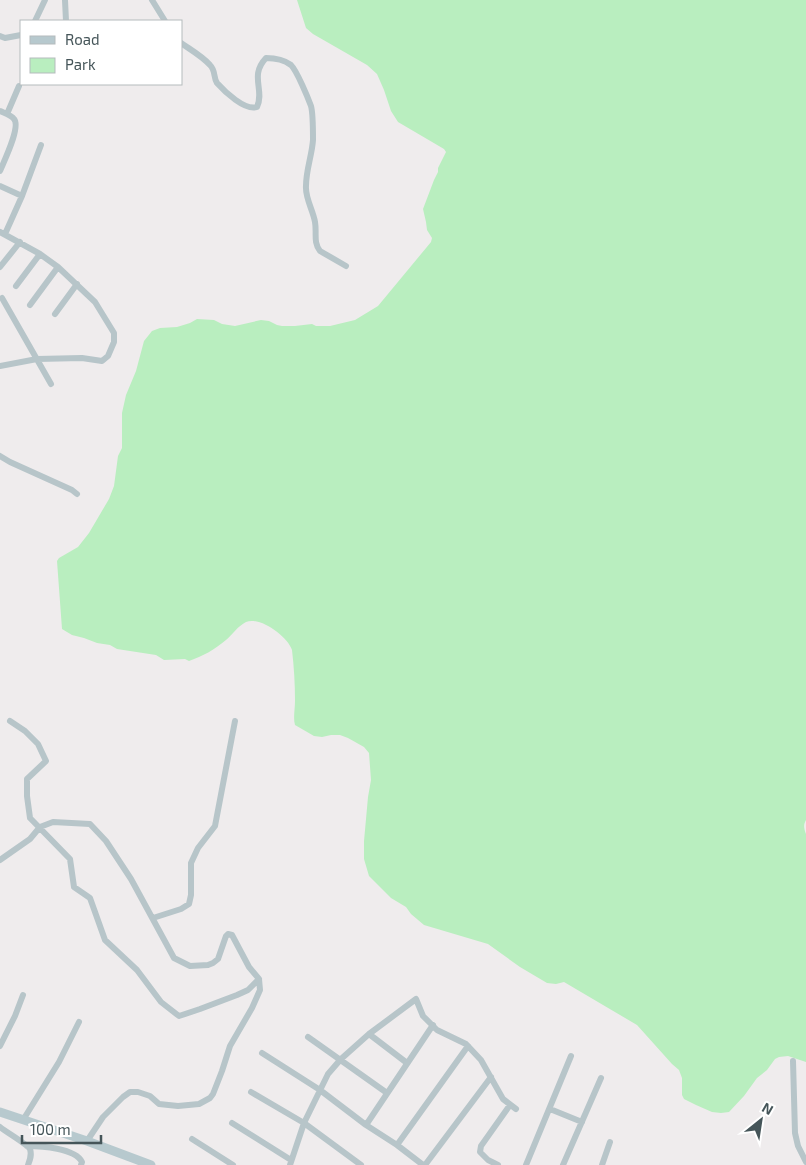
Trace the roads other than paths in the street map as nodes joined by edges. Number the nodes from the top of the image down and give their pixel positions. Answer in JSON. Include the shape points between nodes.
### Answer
{"nodes":[{"id":1,"x":45,"y":0,"type":"edge"},
{"id":2,"x":64,"y":0,"type":"edge"},
{"id":3,"x":152,"y":0,"type":"edge"},
{"id":4,"x":35,"y":20,"type":"edge"},
{"id":5,"x":66,"y":20,"type":"edge"},
{"id":6,"x":164,"y":20,"type":"edge"},
{"id":7,"x":20,"y":35,"type":"edge"},
{"id":8,"x":0,"y":36,"type":"edge"},
{"id":9,"x":182,"y":44,"type":"edge"},
{"id":10,"x":19,"y":86,"type":"dead end"},
{"id":11,"x":0,"y":111,"type":"edge"},
{"id":12,"x":7,"y":114,"type":"junction"},
{"id":13,"x":41,"y":145,"type":"dead end"},
{"id":14,"x":0,"y":171,"type":"edge"},
{"id":15,"x":0,"y":186,"type":"edge"},
{"id":16,"x":22,"y":196,"type":"junction"},
{"id":17,"x":3,"y":233,"type":"edge"},
{"id":18,"x":20,"y":242,"type":"junction"},
{"id":19,"x":40,"y":254,"type":"junction"},
{"id":20,"x":0,"y":266,"type":"edge"},
{"id":21,"x":346,"y":266,"type":"dead end"},
{"id":22,"x":58,"y":267,"type":"junction"},
{"id":23,"x":77,"y":284,"type":"junction"},
{"id":24,"x":16,"y":286,"type":"dead end"},
{"id":25,"x":2,"y":298,"type":"dead end"},
{"id":26,"x":30,"y":306,"type":"dead end"},
{"id":27,"x":55,"y":314,"type":"dead end"},
{"id":28,"x":37,"y":359,"type":"junction"},
{"id":29,"x":0,"y":366,"type":"edge"},
{"id":30,"x":52,"y":384,"type":"dead end"},
{"id":31,"x":0,"y":456,"type":"edge"},
{"id":32,"x":77,"y":494,"type":"dead end"},
{"id":33,"x":10,"y":721,"type":"dead end"},
{"id":34,"x":235,"y":721,"type":"dead end"},
{"id":35,"x":40,"y":827,"type":"junction"},
{"id":36,"x":0,"y":860,"type":"edge"},
{"id":37,"x":153,"y":918,"type":"junction"},
{"id":38,"x":260,"y":979,"type":"junction"},
{"id":39,"x":23,"y":995,"type":"dead end"},
{"id":40,"x":79,"y":1022,"type":"dead end"},
{"id":41,"x":432,"y":1025,"type":"junction"},
{"id":42,"x":369,"y":1034,"type":"junction"},
{"id":43,"x":308,"y":1037,"type":"dead end"},
{"id":44,"x":0,"y":1046,"type":"edge"},
{"id":45,"x":468,"y":1046,"type":"junction"},
{"id":46,"x":262,"y":1053,"type":"dead end"},
{"id":47,"x":571,"y":1056,"type":"dead end"},
{"id":48,"x":341,"y":1059,"type":"junction"},
{"id":49,"x":793,"y":1061,"type":"dead end"},
{"id":50,"x":407,"y":1063,"type":"junction"},
{"id":51,"x":490,"y":1077,"type":"junction"},
{"id":52,"x":602,"y":1078,"type":"dead end"},
{"id":53,"x":320,"y":1090,"type":"junction"},
{"id":54,"x":251,"y":1092,"type":"dead end"},
{"id":55,"x":387,"y":1093,"type":"junction"},
{"id":56,"x":550,"y":1109,"type":"junction"},
{"id":57,"x":0,"y":1112,"type":"edge"},
{"id":58,"x":23,"y":1120,"type":"junction"},
{"id":59,"x":304,"y":1122,"type":"junction"},
{"id":60,"x":582,"y":1122,"type":"junction"},
{"id":61,"x":232,"y":1123,"type":"dead end"},
{"id":62,"x":366,"y":1125,"type":"junction"},
{"id":63,"x":0,"y":1127,"type":"edge"},
{"id":64,"x":192,"y":1139,"type":"dead end"},
{"id":65,"x":86,"y":1141,"type":"junction"},
{"id":66,"x":610,"y":1142,"type":"dead end"},
{"id":67,"x":397,"y":1145,"type":"junction"},
{"id":68,"x":27,"y":1146,"type":"junction"},
{"id":69,"x":487,"y":1162,"type":"edge"},
{"id":70,"x":806,"y":1162,"type":"edge"},
{"id":71,"x":292,"y":1163,"type":"edge"},
{"id":72,"x":28,"y":1165,"type":"edge"},
{"id":73,"x":81,"y":1165,"type":"edge"},
{"id":74,"x":151,"y":1165,"type":"edge"},
{"id":75,"x":233,"y":1165,"type":"edge"},
{"id":76,"x":361,"y":1165,"type":"edge"},
{"id":77,"x":424,"y":1165,"type":"edge"},
{"id":78,"x":498,"y":1165,"type":"edge"},
{"id":79,"x":526,"y":1165,"type":"edge"},
{"id":80,"x":564,"y":1165,"type":"edge"},
{"id":81,"x":602,"y":1165,"type":"edge"}],
"edges":[{"from":1,"to":4,"type":"street"},
{"from":2,"to":5,"type":"street"},
{"from":3,"to":6,"type":"street"},
{"from":7,"to":8,"type":"street"},
{"from":9,"to":21,"type":"street","via":[[212,67],[217,82],[230,95],[252,109],[260,101],[258,69],[261,63],[266,58],[273,58],[292,66],[311,107],[313,140],[305,187],[316,223],[315,242],[320,251]]},
{"from":10,"to":12,"type":"street"},
{"from":11,"to":12,"type":"street"},
{"from":12,"to":14,"type":"street","via":[[14,118],[16,129]]},
{"from":13,"to":16,"type":"street"},
{"from":15,"to":16,"type":"street"},
{"from":16,"to":17,"type":"street"},
{"from":17,"to":18,"type":"street"},
{"from":18,"to":19,"type":"street"},
{"from":18,"to":20,"type":"street"},
{"from":19,"to":22,"type":"street"},
{"from":19,"to":24,"type":"street"},
{"from":22,"to":23,"type":"street"},
{"from":22,"to":26,"type":"street"},
{"from":23,"to":27,"type":"street"},
{"from":23,"to":28,"type":"street","via":[[95,302],[114,333],[108,356],[102,362],[82,358]]},
{"from":25,"to":28,"type":"street"},
{"from":28,"to":29,"type":"street"},
{"from":28,"to":30,"type":"street"},
{"from":31,"to":32,"type":"street"},
{"from":33,"to":35,"type":"street","via":[[38,744],[46,761],[27,779],[30,818]]},
{"from":34,"to":37,"type":"street","via":[[215,826],[191,863],[189,904]]},
{"from":35,"to":36,"type":"street"},
{"from":35,"to":37,"type":"street","via":[[54,822],[90,824],[111,848]]},
{"from":35,"to":38,"type":"street","via":[[70,859],[74,887],[90,898],[106,940],[137,970],[161,1002],[180,1016],[248,990]]},
{"from":37,"to":38,"type":"street","via":[[174,958],[190,966],[213,963],[218,959],[226,936],[232,935],[249,967]]},
{"from":38,"to":65,"type":"street","via":[[260,990],[230,1046],[210,1098],[199,1104],[178,1106],[159,1104],[150,1096],[130,1092],[103,1118]]},
{"from":39,"to":44,"type":"street"},
{"from":40,"to":58,"type":"street"},
{"from":41,"to":42,"type":"street","via":[[423,1016],[416,998]]},
{"from":41,"to":45,"type":"street"},
{"from":41,"to":50,"type":"street"},
{"from":42,"to":48,"type":"street"},
{"from":42,"to":50,"type":"street"},
{"from":43,"to":48,"type":"street"},
{"from":45,"to":51,"type":"street"},
{"from":45,"to":67,"type":"street"},
{"from":46,"to":53,"type":"street"},
{"from":47,"to":56,"type":"street"},
{"from":48,"to":53,"type":"street"},
{"from":48,"to":55,"type":"street"},
{"from":49,"to":70,"type":"street","via":[[795,1133]]},
{"from":50,"to":55,"type":"street"},
{"from":51,"to":69,"type":"street","via":[[503,1099],[513,1107],[481,1146],[480,1152]]},
{"from":51,"to":77,"type":"street"},
{"from":52,"to":60,"type":"street"},
{"from":53,"to":59,"type":"street"},
{"from":53,"to":62,"type":"street"},
{"from":54,"to":59,"type":"street"},
{"from":55,"to":62,"type":"street"},
{"from":56,"to":60,"type":"street"},
{"from":56,"to":79,"type":"street"},
{"from":57,"to":58,"type":"main road"},
{"from":58,"to":65,"type":"main road"},
{"from":59,"to":71,"type":"street"},
{"from":59,"to":76,"type":"street"},
{"from":60,"to":80,"type":"street"},
{"from":61,"to":71,"type":"street"},
{"from":62,"to":67,"type":"street"},
{"from":63,"to":68,"type":"street"},
{"from":64,"to":75,"type":"street"},
{"from":65,"to":74,"type":"main road"},
{"from":66,"to":81,"type":"street"},
{"from":67,"to":77,"type":"street"},
{"from":68,"to":72,"type":"street","via":[[31,1157]]},
{"from":68,"to":73,"type":"street","via":[[75,1154],[80,1157]]},
{"from":69,"to":78,"type":"street"}]}
